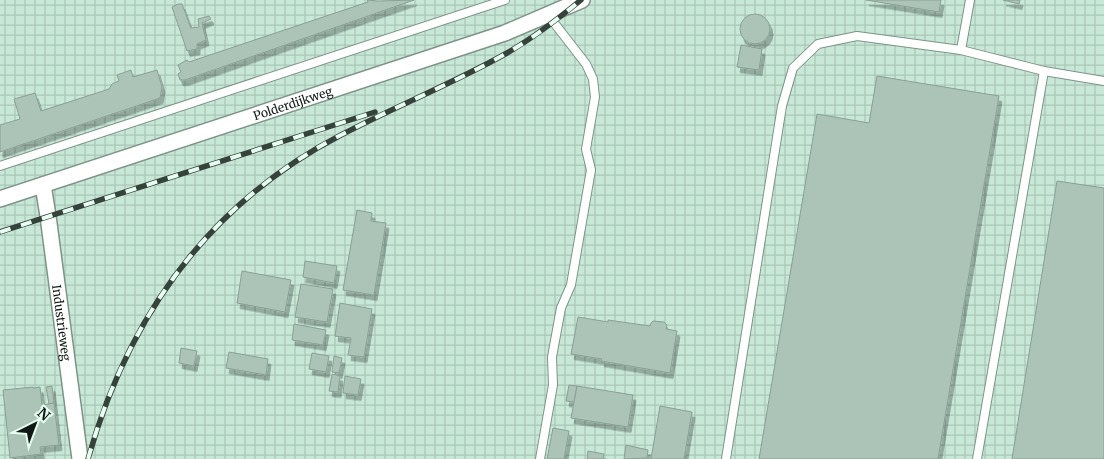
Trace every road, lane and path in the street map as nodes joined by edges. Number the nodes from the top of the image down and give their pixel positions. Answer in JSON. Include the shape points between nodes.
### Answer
{"nodes":[{"id":1,"x":505,"y":0,"type":"edge"},
{"id":2,"x":582,"y":0,"type":"edge"},
{"id":3,"x":970,"y":0,"type":"edge"},
{"id":4,"x":548,"y":15,"type":"junction"},
{"id":5,"x":961,"y":50,"type":"junction"},
{"id":6,"x":1044,"y":71,"type":"junction"},
{"id":7,"x":1104,"y":81,"type":"edge"},
{"id":8,"x":0,"y":166,"type":"edge"},
{"id":9,"x":43,"y":185,"type":"junction"},
{"id":10,"x":0,"y":199,"type":"edge"},
{"id":11,"x":80,"y":459,"type":"edge"},
{"id":12,"x":540,"y":459,"type":"edge"},
{"id":13,"x":726,"y":459,"type":"edge"},
{"id":14,"x":977,"y":459,"type":"edge"}],
"edges":[{"from":1,"to":8,"type":"lane"},
{"from":2,"to":4,"type":"street","name":"Polderdijkweg"},
{"from":3,"to":5,"type":"lane"},
{"from":4,"to":9,"type":"street","name":"Polderdijkweg","via":[[505,33]]},
{"from":4,"to":12,"type":"lane","via":[[586,64],[593,79],[595,97],[586,149],[591,170],[571,285],[561,308],[552,357],[553,385]]},
{"from":5,"to":6,"type":"lane"},
{"from":5,"to":13,"type":"lane","via":[[857,36],[818,44],[792,68],[782,106]]},
{"from":6,"to":7,"type":"lane"},
{"from":6,"to":14,"type":"lane"},
{"from":9,"to":10,"type":"street","name":"Polderdijkweg"},
{"from":9,"to":11,"type":"street","name":"Industrieweg"}]}
